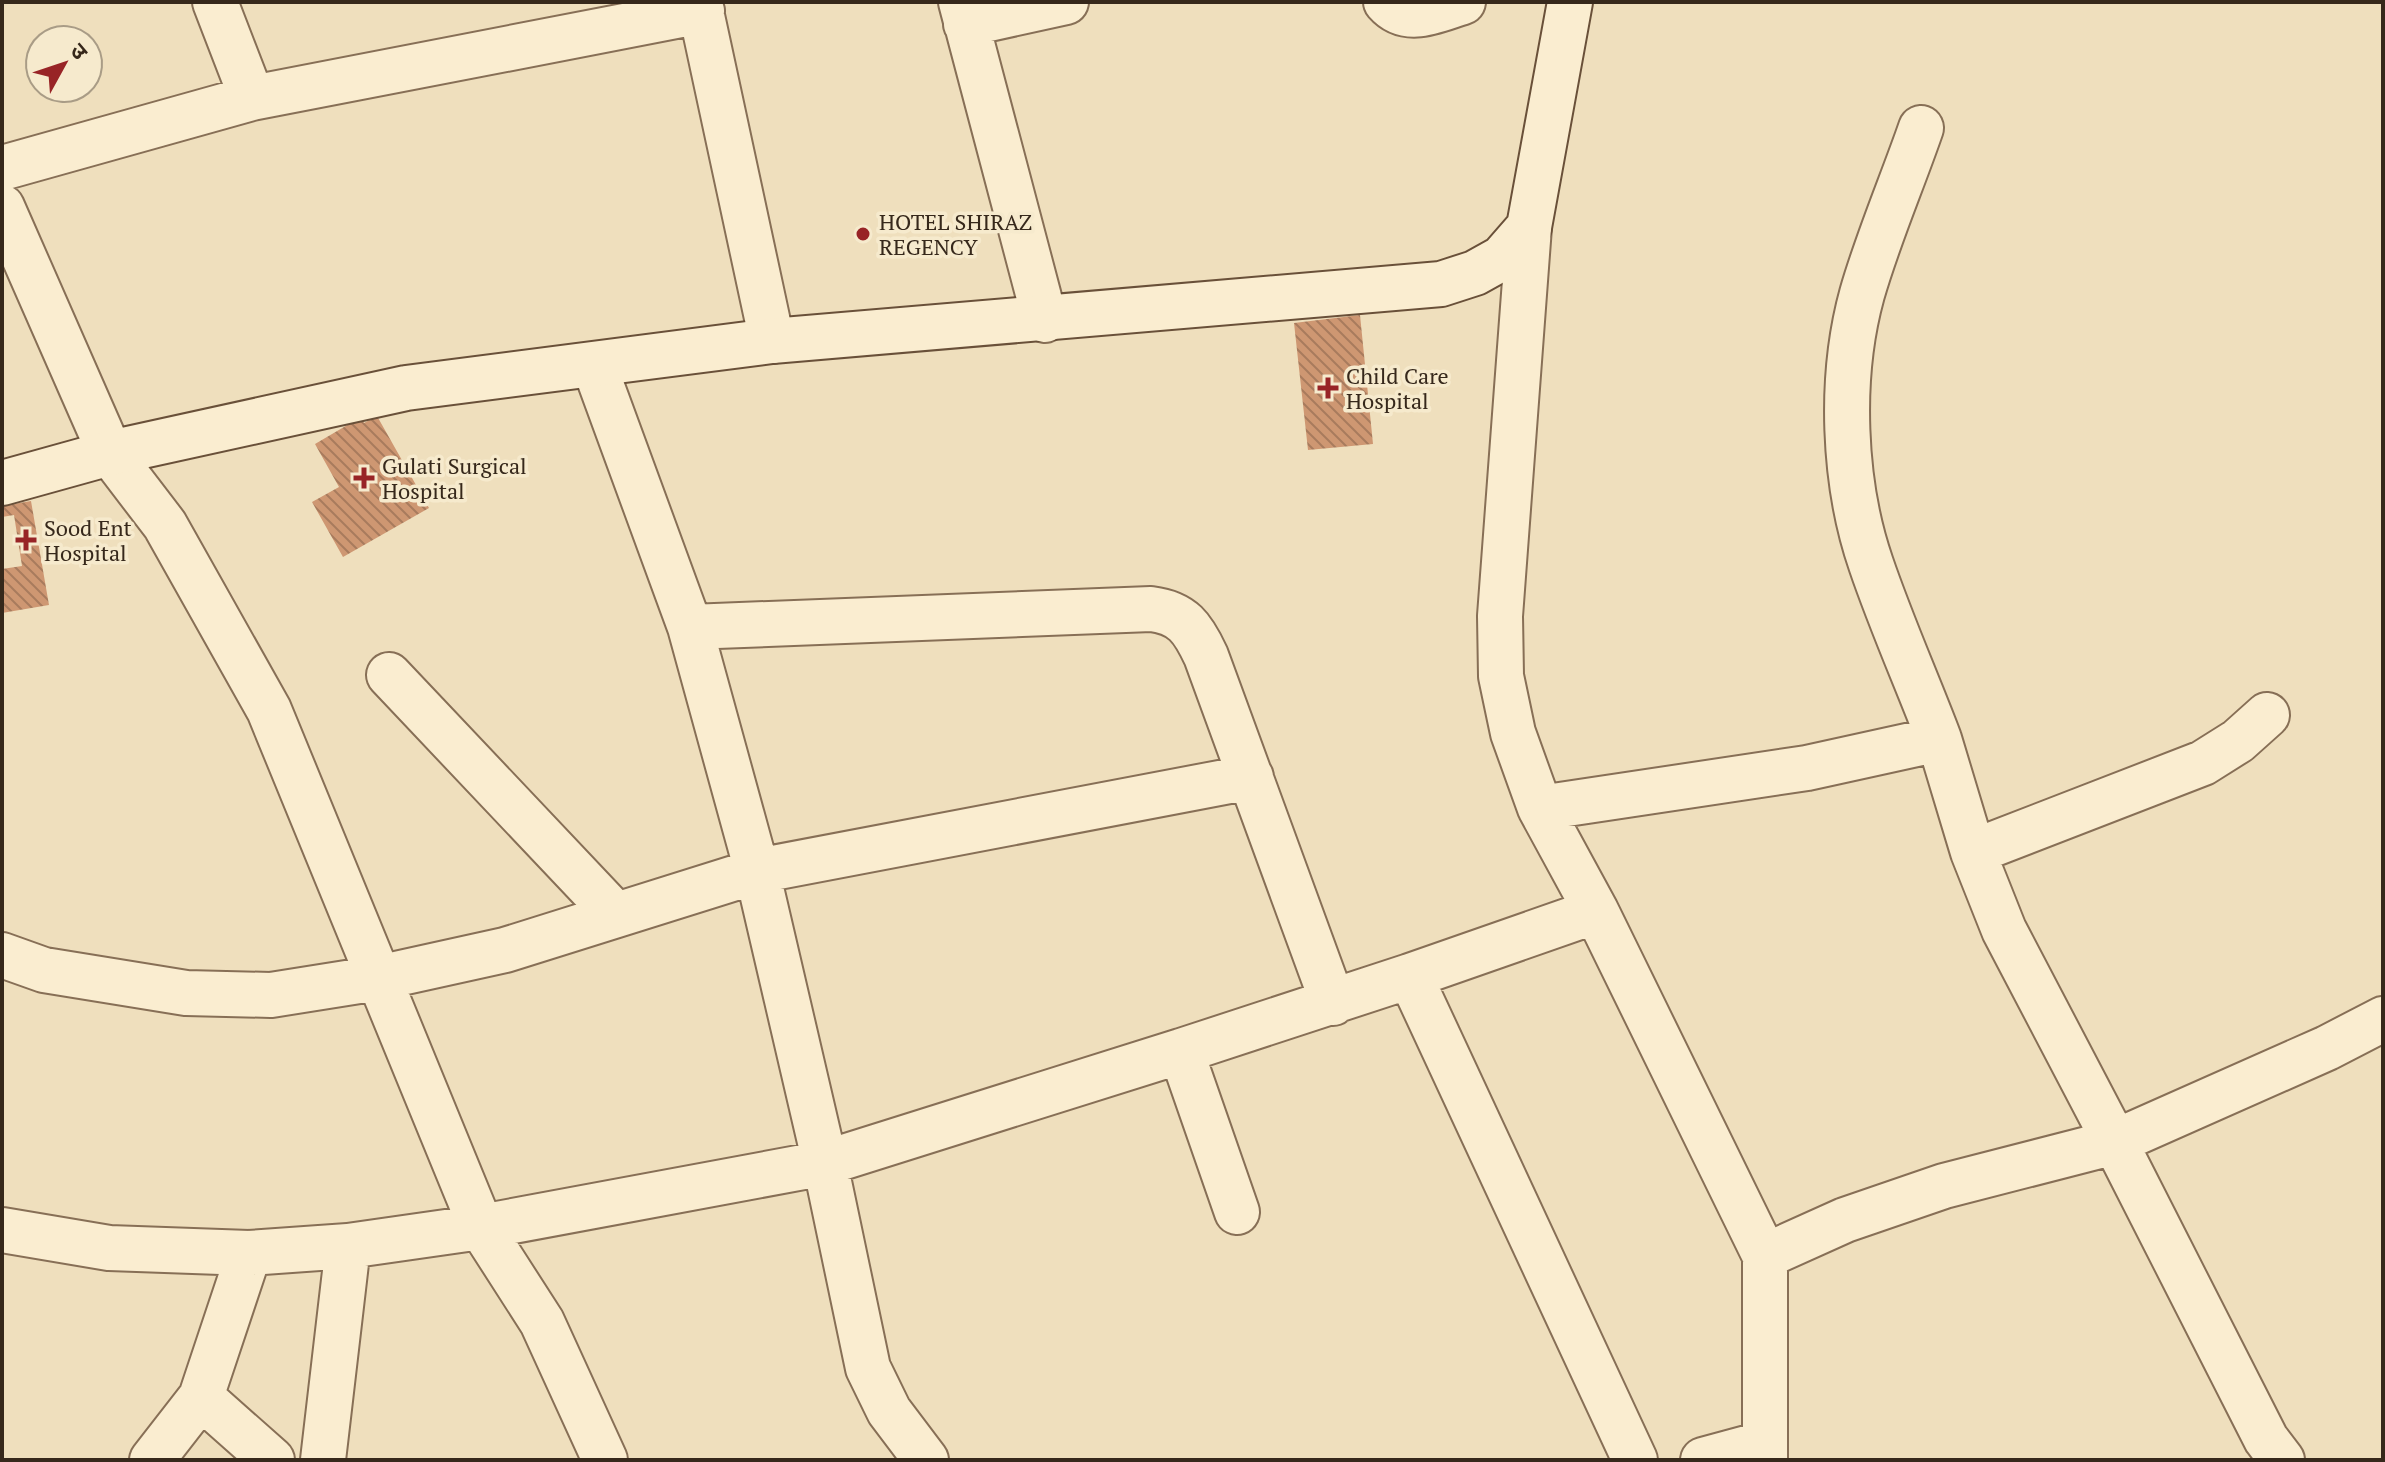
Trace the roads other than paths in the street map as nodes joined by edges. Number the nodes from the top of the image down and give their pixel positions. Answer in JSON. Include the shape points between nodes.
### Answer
{"nodes":[{"id":1,"x":215,"y":2,"type":"edge"},
{"id":2,"x":1066,"y":2,"type":"edge"},
{"id":3,"x":1386,"y":2,"type":"edge"},
{"id":4,"x":1463,"y":2,"type":"edge"},
{"id":5,"x":1570,"y":2,"type":"edge"},
{"id":6,"x":700,"y":6,"type":"edge"},
{"id":7,"x":964,"y":13,"type":"edge"},
{"id":8,"x":252,"y":98,"type":"junction"},
{"id":9,"x":1921,"y":128,"type":"dead end"},
{"id":10,"x":2,"y":168,"type":"edge"},
{"id":11,"x":2,"y":207,"type":"edge"},
{"id":12,"x":1529,"y":227,"type":"junction"},
{"id":13,"x":1045,"y":320,"type":"junction"},
{"id":14,"x":772,"y":341,"type":"junction"},
{"id":15,"x":594,"y":365,"type":"junction"},
{"id":16,"x":110,"y":453,"type":"junction"},
{"id":17,"x":2,"y":483,"type":"edge"},
{"id":18,"x":690,"y":627,"type":"junction"},
{"id":19,"x":389,"y":675,"type":"dead end"},
{"id":20,"x":2267,"y":715,"type":"dead end"},
{"id":21,"x":1939,"y":739,"type":"junction"},
{"id":22,"x":1251,"y":777,"type":"junction"},
{"id":23,"x":1540,"y":808,"type":"junction"},
{"id":24,"x":1973,"y":852,"type":"junction"},
{"id":25,"x":757,"y":871,"type":"junction"},
{"id":26,"x":1596,"y":911,"type":"junction"},
{"id":27,"x":616,"y":915,"type":"junction"},
{"id":28,"x":2,"y":955,"type":"edge"},
{"id":29,"x":1410,"y":976,"type":"junction"},
{"id":30,"x":378,"y":978,"type":"junction"},
{"id":31,"x":1333,"y":1003,"type":"junction"},
{"id":32,"x":2383,"y":1019,"type":"edge"},
{"id":33,"x":1181,"y":1051,"type":"junction"},
{"id":34,"x":2115,"y":1142,"type":"junction"},
{"id":35,"x":825,"y":1163,"type":"junction"},
{"id":36,"x":1237,"y":1212,"type":"dead end"},
{"id":37,"x":481,"y":1227,"type":"junction"},
{"id":38,"x":2,"y":1230,"type":"edge"},
{"id":39,"x":348,"y":1246,"type":"junction"},
{"id":40,"x":249,"y":1253,"type":"junction"},
{"id":41,"x":1765,"y":1256,"type":"junction"},
{"id":42,"x":201,"y":1397,"type":"junction"},
{"id":43,"x":1764,"y":1452,"type":"edge"},
{"id":44,"x":152,"y":1460,"type":"edge"},
{"id":45,"x":272,"y":1460,"type":"edge"},
{"id":46,"x":323,"y":1460,"type":"edge"},
{"id":47,"x":605,"y":1460,"type":"edge"},
{"id":48,"x":926,"y":1460,"type":"edge"},
{"id":49,"x":1635,"y":1460,"type":"edge"},
{"id":50,"x":1703,"y":1460,"type":"edge"},
{"id":51,"x":2282,"y":1460,"type":"edge"}],
"edges":[{"from":1,"to":8,"type":"street"},
{"from":2,"to":7,"type":"street"},
{"from":3,"to":4,"type":"street","via":[[1395,12],[1415,16]]},
{"from":5,"to":12,"type":"street"},
{"from":6,"to":8,"type":"street"},
{"from":6,"to":14,"type":"street"},
{"from":7,"to":13,"type":"street"},
{"from":8,"to":10,"type":"street"},
{"from":9,"to":21,"type":"street","via":[[1862,295],[1849,418],[1853,488],[1870,562]]},
{"from":11,"to":16,"type":"street"},
{"from":12,"to":13,"type":"street","via":[[1502,258],[1441,284]]},
{"from":12,"to":23,"type":"street","via":[[1500,616],[1501,676],[1513,733]]},
{"from":13,"to":14,"type":"street"},
{"from":14,"to":15,"type":"street"},
{"from":15,"to":16,"type":"street","via":[[406,388]]},
{"from":15,"to":18,"type":"street"},
{"from":16,"to":17,"type":"street"},
{"from":16,"to":30,"type":"street","via":[[165,525],[269,710]]},
{"from":18,"to":22,"type":"street","via":[[1174,612],[1193,629]]},
{"from":18,"to":25,"type":"street"},
{"from":19,"to":27,"type":"street"},
{"from":20,"to":24,"type":"street","via":[[2203,763]]},
{"from":21,"to":23,"type":"street","via":[[1807,768]]},
{"from":21,"to":24,"type":"street"},
{"from":22,"to":25,"type":"street"},
{"from":22,"to":31,"type":"street"},
{"from":23,"to":26,"type":"street"},
{"from":24,"to":34,"type":"street","via":[[2004,930]]},
{"from":25,"to":27,"type":"street"},
{"from":25,"to":35,"type":"street"},
{"from":26,"to":29,"type":"street"},
{"from":26,"to":41,"type":"street"},
{"from":27,"to":30,"type":"street","via":[[505,950]]},
{"from":28,"to":30,"type":"street","via":[[44,970],[186,993],[271,995]]},
{"from":29,"to":31,"type":"street"},
{"from":29,"to":49,"type":"street"},
{"from":30,"to":37,"type":"street"},
{"from":31,"to":33,"type":"street"},
{"from":32,"to":34,"type":"street"},
{"from":33,"to":35,"type":"street"},
{"from":33,"to":36,"type":"street"},
{"from":34,"to":41,"type":"street","via":[[1944,1186],[1845,1220]]},
{"from":34,"to":51,"type":"street","via":[[2266,1439]]},
{"from":35,"to":37,"type":"street"},
{"from":35,"to":48,"type":"street","via":[[868,1368],[889,1411]]},
{"from":37,"to":39,"type":"street"},
{"from":37,"to":47,"type":"street","via":[[542,1322]]},
{"from":38,"to":40,"type":"street","via":[[109,1248]]},
{"from":39,"to":40,"type":"street"},
{"from":39,"to":46,"type":"street"},
{"from":40,"to":42,"type":"street"},
{"from":41,"to":43,"type":"street"},
{"from":42,"to":44,"type":"street"},
{"from":42,"to":45,"type":"street"},
{"from":43,"to":50,"type":"street"}]}
